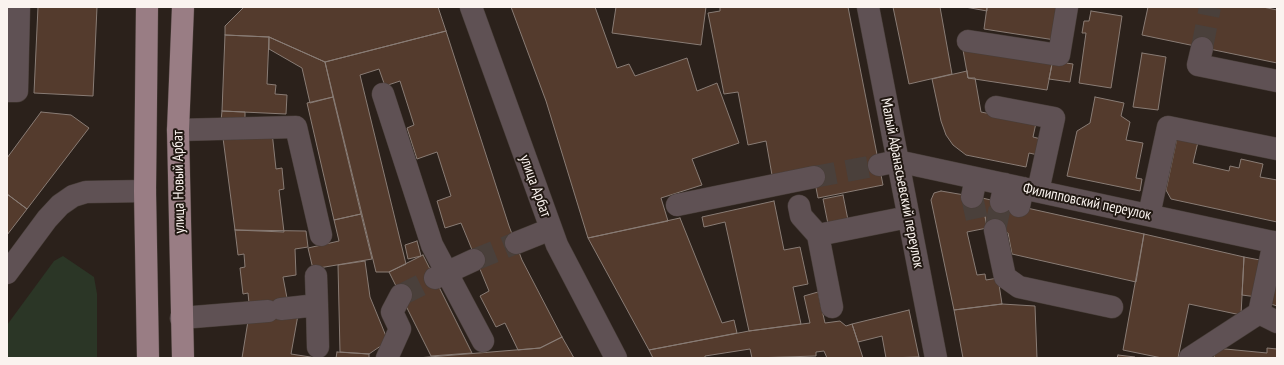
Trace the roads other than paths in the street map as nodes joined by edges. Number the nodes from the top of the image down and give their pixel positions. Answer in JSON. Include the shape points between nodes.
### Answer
{"nodes":[{"id":1,"x":19,"y":7,"type":"edge"},
{"id":2,"x":147,"y":7,"type":"edge"},
{"id":3,"x":183,"y":7,"type":"edge"},
{"id":4,"x":471,"y":7,"type":"edge"},
{"id":5,"x":868,"y":7,"type":"edge"},
{"id":6,"x":1067,"y":7,"type":"edge"},
{"id":7,"x":968,"y":41,"type":"dead end"},
{"id":8,"x":1202,"y":48,"type":"tunnel mouth"},
{"id":9,"x":1277,"y":81,"type":"edge"},
{"id":10,"x":7,"y":91,"type":"edge"},
{"id":11,"x":383,"y":94,"type":"dead end"},
{"id":12,"x":996,"y":107,"type":"dead end"},
{"id":13,"x":178,"y":130,"type":"junction"},
{"id":14,"x":1277,"y":149,"type":"edge"},
{"id":15,"x":888,"y":163,"type":"junction"},
{"id":16,"x":814,"y":177,"type":"tunnel mouth"},
{"id":17,"x":145,"y":191,"type":"junction"},
{"id":18,"x":1017,"y":194,"type":"junction"},
{"id":19,"x":677,"y":205,"type":"dead end"},
{"id":20,"x":799,"y":206,"type":"dead end"},
{"id":21,"x":1149,"y":215,"type":"junction"},
{"id":22,"x":908,"y":217,"type":"junction"},
{"id":23,"x":551,"y":229,"type":"junction"},
{"id":24,"x":321,"y":235,"type":"dead end"},
{"id":25,"x":818,"y":235,"type":"junction"},
{"id":26,"x":1275,"y":242,"type":"edge"},
{"id":27,"x":516,"y":243,"type":"tunnel mouth"},
{"id":28,"x":474,"y":260,"type":"tunnel mouth"},
{"id":29,"x":988,"y":271,"type":"dead end"},
{"id":30,"x":7,"y":273,"type":"edge"},
{"id":31,"x":440,"y":275,"type":"junction"},
{"id":32,"x":316,"y":276,"type":"dead end"},
{"id":33,"x":401,"y":296,"type":"tunnel mouth"},
{"id":34,"x":317,"y":305,"type":"junction"},
{"id":35,"x":832,"y":307,"type":"dead end"},
{"id":36,"x":1112,"y":307,"type":"dead end"},
{"id":37,"x":181,"y":318,"type":"junction"},
{"id":38,"x":1268,"y":318,"type":"edge"},
{"id":39,"x":483,"y":342,"type":"dead end"},
{"id":40,"x":318,"y":347,"type":"dead end"},
{"id":41,"x":148,"y":358,"type":"edge"},
{"id":42,"x":182,"y":358,"type":"edge"},
{"id":43,"x":387,"y":358,"type":"edge"},
{"id":44,"x":616,"y":358,"type":"edge"},
{"id":45,"x":936,"y":358,"type":"edge"},
{"id":46,"x":1190,"y":358,"type":"edge"}],
"edges":[{"from":1,"to":10,"type":"street","via":[[17,91]]},
{"from":2,"to":17,"type":"main road"},
{"from":3,"to":13,"type":"main road","name":"улица Новый Арбат"},
{"from":4,"to":23,"type":"street","name":"улица Арбат"},
{"from":5,"to":15,"type":"street","name":"Малый Афанасьевский переулок"},
{"from":6,"to":7,"type":"street","via":[[1059,55]]},
{"from":8,"to":9,"type":"street","via":[[1198,65]]},
{"from":11,"to":31,"type":"street"},
{"from":12,"to":18,"type":"street","via":[[1054,118]]},
{"from":13,"to":24,"type":"street","via":[[296,127]]},
{"from":13,"to":37,"type":"main road","name":"улица Новый Арбат"},
{"from":14,"to":21,"type":"street","via":[[1168,127]]},
{"from":15,"to":18,"type":"street","name":"Филипповский переулок","via":[[974,187]]},
{"from":15,"to":22,"type":"street","name":"Малый Афанасьевский переулок"},
{"from":16,"to":19,"type":"street"},
{"from":17,"to":30,"type":"street","via":[[86,192],[73,196],[60,205]]},
{"from":17,"to":41,"type":"main road"},
{"from":18,"to":21,"type":"street","name":"Филипповский переулок"},
{"from":20,"to":25,"type":"street","via":[[801,216]]},
{"from":21,"to":26,"type":"street","name":"Филипповский переулок"},
{"from":22,"to":25,"type":"street"},
{"from":22,"to":45,"type":"street","name":"Малый Афанасьевский переулок"},
{"from":23,"to":27,"type":"street"},
{"from":23,"to":44,"type":"street","name":"улица Арбат"},
{"from":25,"to":35,"type":"street"},
{"from":26,"to":38,"type":"street"},
{"from":28,"to":31,"type":"street"},
{"from":29,"to":36,"type":"street","via":[[987,230],[1005,277],[1020,287]]},
{"from":31,"to":39,"type":"street"},
{"from":32,"to":34,"type":"street"},
{"from":33,"to":43,"type":"street","via":[[392,312],[400,329]]},
{"from":34,"to":37,"type":"street"},
{"from":34,"to":40,"type":"street"},
{"from":37,"to":42,"type":"main road","name":"улица Новый Арбат"},
{"from":38,"to":46,"type":"street"}]}
